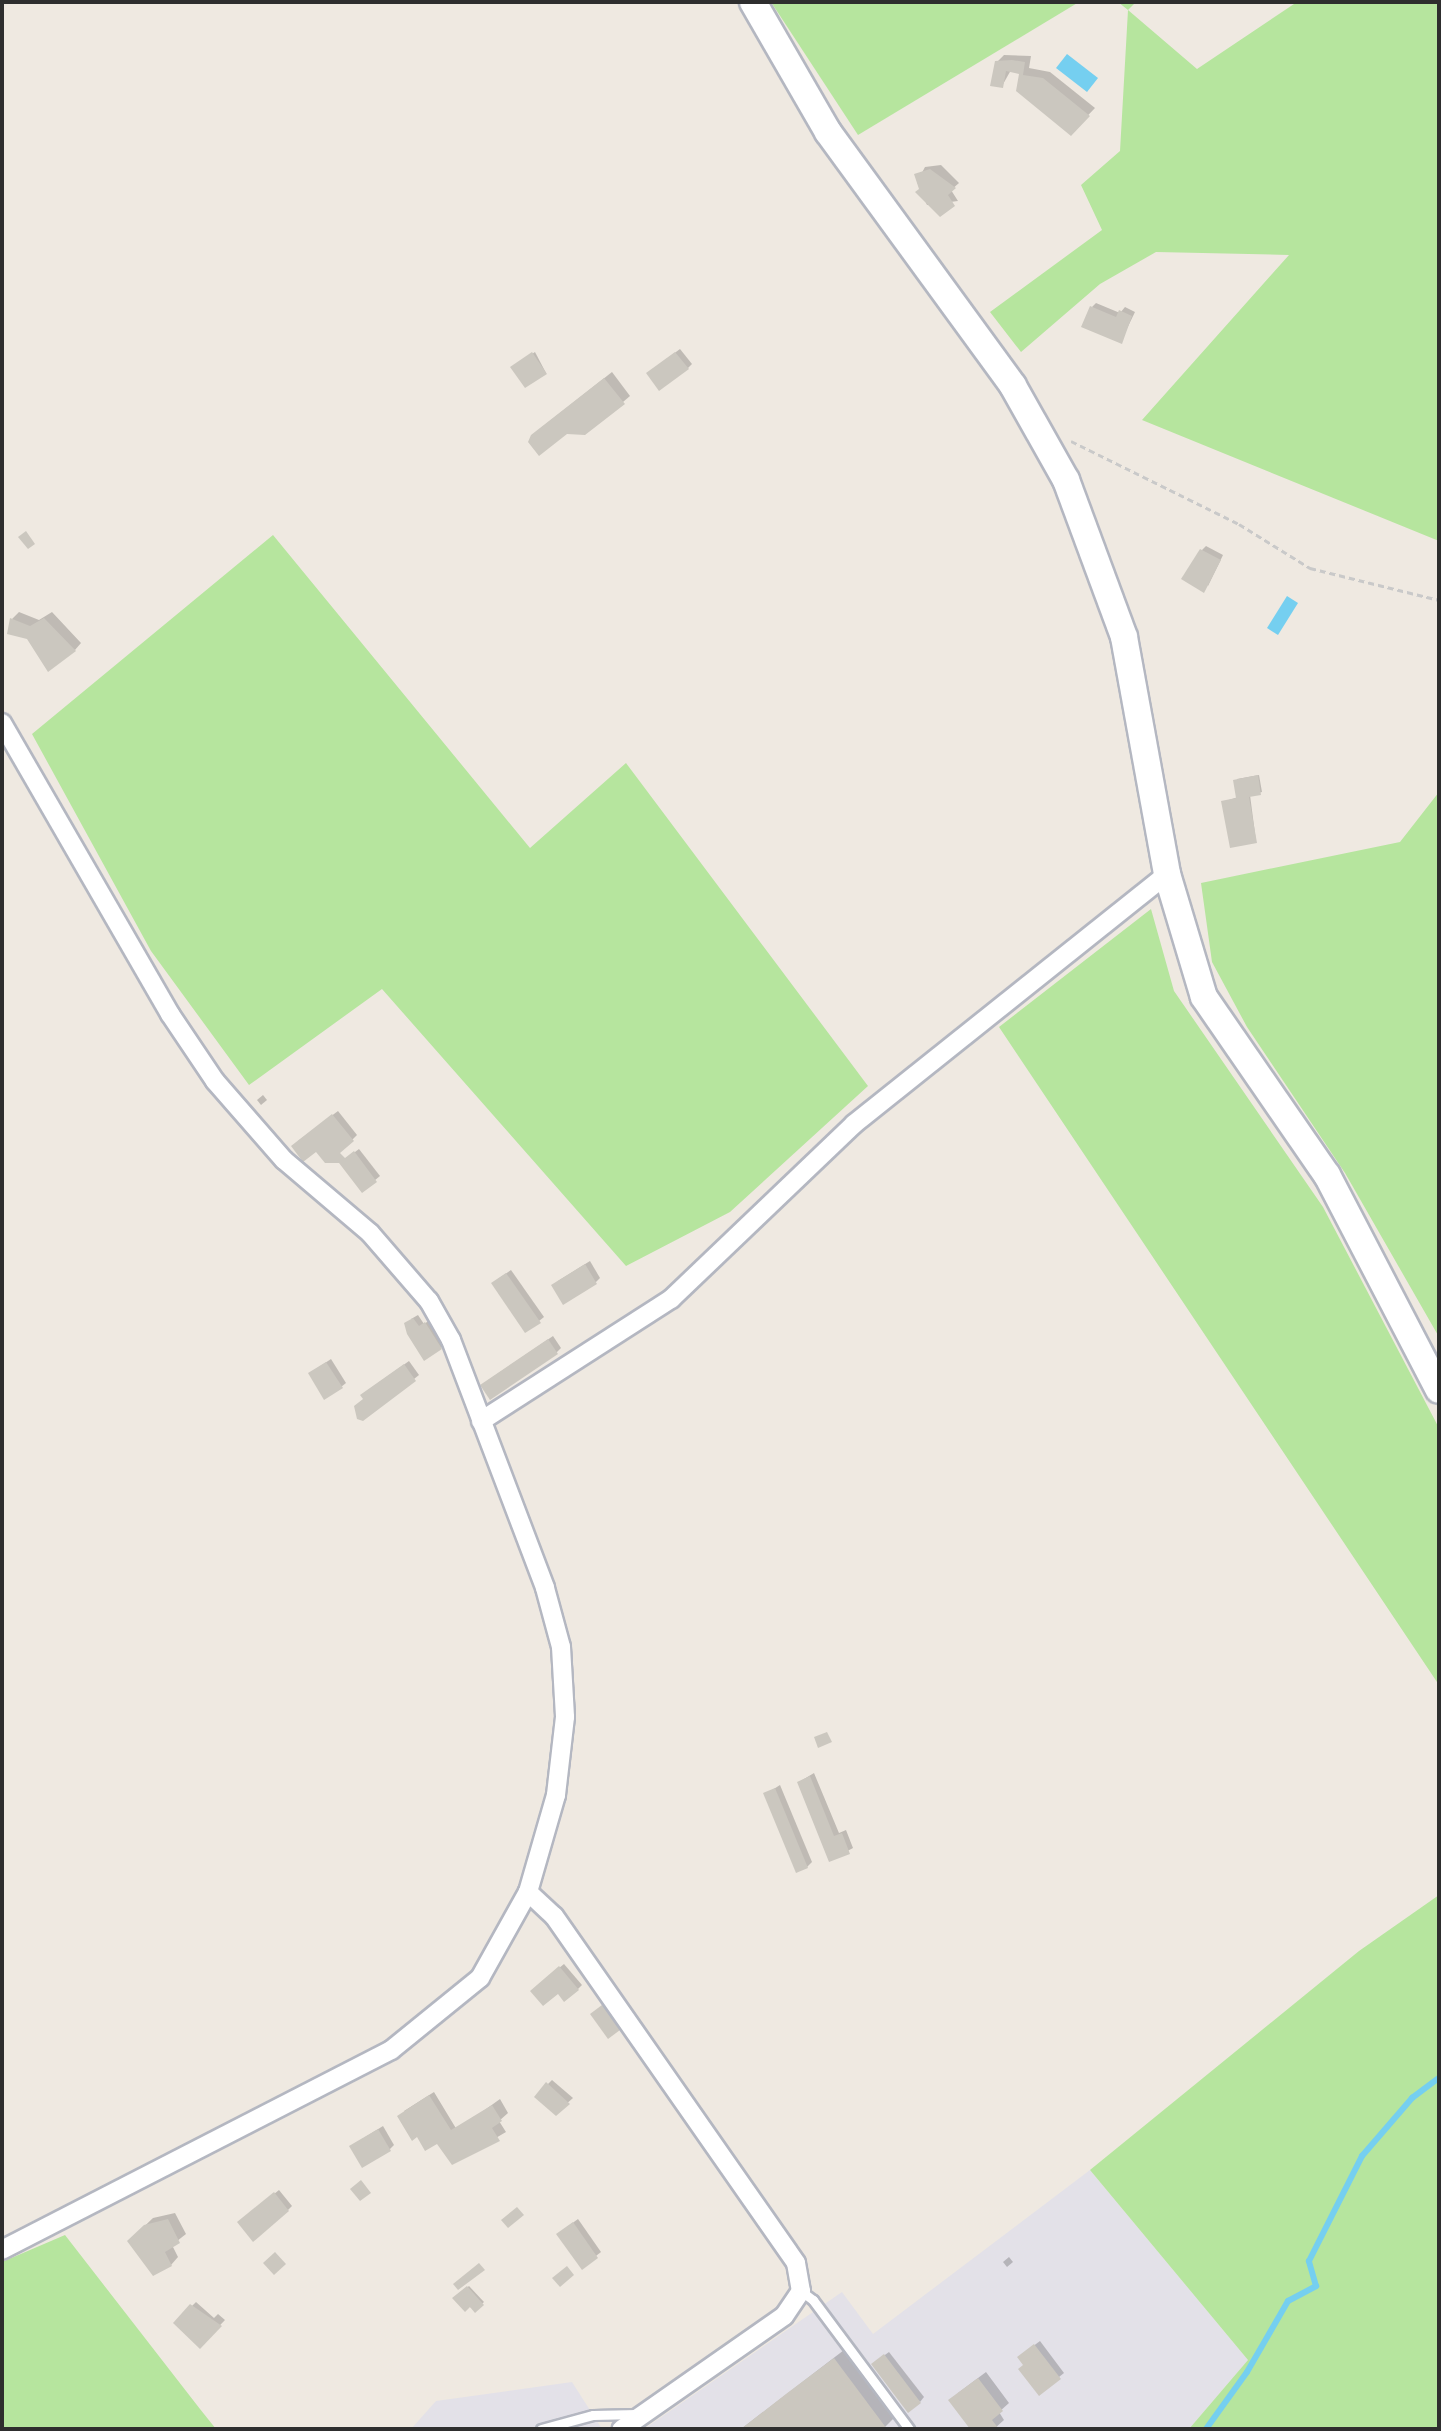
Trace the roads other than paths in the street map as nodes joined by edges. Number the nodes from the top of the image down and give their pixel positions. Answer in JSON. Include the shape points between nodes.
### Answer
{"nodes":[{"id":1,"x":753,"y":2,"type":"edge"},
{"id":2,"x":2,"y":723,"type":"edge"},
{"id":3,"x":1167,"y":874,"type":"junction"},
{"id":4,"x":1439,"y":1390,"type":"edge"},
{"id":5,"x":481,"y":1421,"type":"junction"},
{"id":6,"x":528,"y":1892,"type":"junction"},
{"id":7,"x":2,"y":2250,"type":"edge"},
{"id":8,"x":801,"y":2291,"type":"junction"},
{"id":9,"x":644,"y":2414,"type":"junction"},
{"id":10,"x":541,"y":2429,"type":"edge"},
{"id":11,"x":622,"y":2429,"type":"edge"},
{"id":12,"x":909,"y":2429,"type":"edge"}],
"edges":[{"from":1,"to":3,"type":"street","via":[[828,132],[1013,386],[1040,433],[1098,556],[1124,637]]},
{"from":2,"to":5,"type":"street","via":[[200,1058],[284,1160],[404,1267],[451,1340]]},
{"from":3,"to":4,"type":"street","via":[[1204,997],[1327,1175]]},
{"from":3,"to":5,"type":"street","via":[[854,1124],[671,1299]]},
{"from":5,"to":6,"type":"street","via":[[545,1588],[561,1647],[565,1717],[556,1795]]},
{"from":6,"to":7,"type":"street","via":[[480,1978],[391,2050]]},
{"from":6,"to":8,"type":"street","via":[[554,1916],[796,2263]]},
{"from":8,"to":9,"type":"street","via":[[784,2316]]},
{"from":8,"to":12,"type":"lane"},
{"from":9,"to":10,"type":"lane","via":[[593,2415]]},
{"from":9,"to":11,"type":"street"}]}
